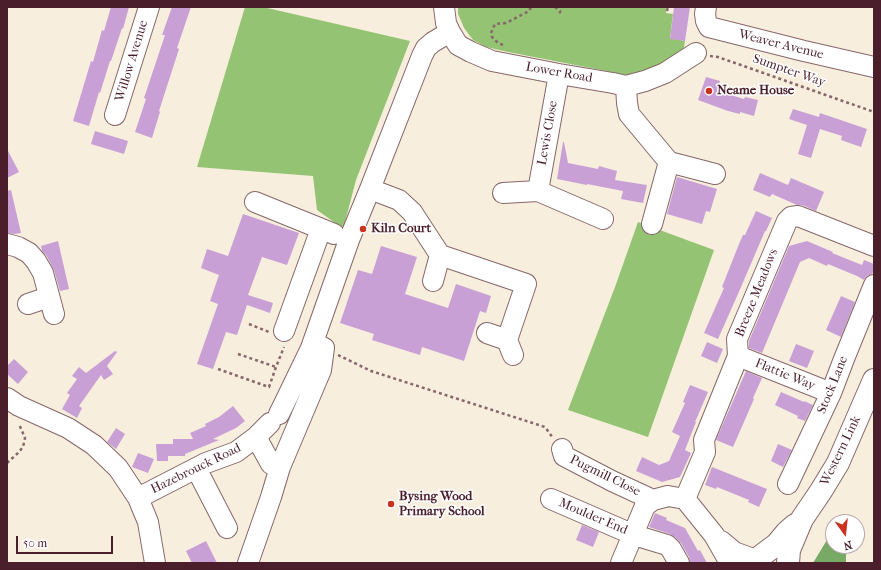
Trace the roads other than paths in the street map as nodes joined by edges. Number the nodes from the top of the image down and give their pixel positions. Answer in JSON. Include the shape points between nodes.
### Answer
{"nodes":[{"id":1,"x":149,"y":7,"type":"edge"},
{"id":2,"x":444,"y":7,"type":"edge"},
{"id":3,"x":706,"y":7,"type":"edge"},
{"id":4,"x":450,"y":32,"type":"junction"},
{"id":5,"x":696,"y":53,"type":"road end"},
{"id":6,"x":874,"y":67,"type":"edge"},
{"id":7,"x":559,"y":74,"type":"junction"},
{"id":8,"x":626,"y":86,"type":"junction"},
{"id":9,"x":115,"y":115,"type":"dead end"},
{"id":10,"x":669,"y":162,"type":"junction"},
{"id":11,"x":715,"y":174,"type":"dead end"},
{"id":12,"x":370,"y":189,"type":"junction"},
{"id":13,"x":538,"y":191,"type":"junction"},
{"id":14,"x":503,"y":194,"type":"dead end"},
{"id":15,"x":255,"y":202,"type":"dead end"},
{"id":16,"x":594,"y":208,"type":"dead end"},
{"id":17,"x":652,"y":224,"type":"dead end"},
{"id":18,"x":322,"y":229,"type":"junction"},
{"id":19,"x":349,"y":240,"type":"junction"},
{"id":20,"x":7,"y":244,"type":"edge"},
{"id":21,"x":874,"y":246,"type":"edge"},
{"id":22,"x":440,"y":255,"type":"junction"},
{"id":23,"x":433,"y":281,"type":"dead end"},
{"id":24,"x":874,"y":285,"type":"edge"},
{"id":25,"x":28,"y":304,"type":"dead end"},
{"id":26,"x":487,"y":333,"type":"dead end"},
{"id":27,"x":284,"y":338,"type":"road end"},
{"id":28,"x":318,"y":345,"type":"junction"},
{"id":29,"x":738,"y":356,"type":"junction"},
{"id":30,"x":874,"y":380,"type":"edge"},
{"id":31,"x":831,"y":393,"type":"junction"},
{"id":32,"x":13,"y":402,"type":"edge"},
{"id":33,"x":256,"y":437,"type":"junction"},
{"id":34,"x":562,"y":449,"type":"road end"},
{"id":35,"x":280,"y":467,"type":"junction"},
{"id":36,"x":196,"y":468,"type":"junction"},
{"id":37,"x":788,"y":484,"type":"dead end"},
{"id":38,"x":138,"y":498,"type":"junction"},
{"id":39,"x":552,"y":499,"type":"dead end"},
{"id":40,"x":685,"y":499,"type":"junction"},
{"id":41,"x":653,"y":500,"type":"junction"},
{"id":42,"x":802,"y":519,"type":"junction"},
{"id":43,"x":227,"y":528,"type":"dead end"},
{"id":44,"x":634,"y":535,"type":"junction"},
{"id":45,"x":714,"y":535,"type":"junction"},
{"id":46,"x":754,"y":559,"type":"edge"},
{"id":47,"x":155,"y":563,"type":"edge"},
{"id":48,"x":248,"y":563,"type":"edge"},
{"id":49,"x":621,"y":563,"type":"edge"},
{"id":50,"x":679,"y":563,"type":"edge"},
{"id":51,"x":730,"y":563,"type":"edge"},
{"id":52,"x":783,"y":563,"type":"edge"},
{"id":53,"x":788,"y":563,"type":"edge"}],
"edges":[{"from":1,"to":9,"type":"street","name":"Willow Avenue"},
{"from":2,"to":4,"type":"street","name":"Lower Road"},
{"from":3,"to":6,"type":"street","name":"Weaver Avenue","via":[[706,21],[709,26]]},
{"from":4,"to":7,"type":"street","name":"Lower Road","via":[[458,44],[492,61]]},
{"from":4,"to":12,"type":"street","via":[[426,48]]},
{"from":5,"to":8,"type":"street","name":"Lower Road","via":[[665,73]]},
{"from":7,"to":8,"type":"street","name":"Lower Road"},
{"from":7,"to":13,"type":"street","name":"Lewis Close"},
{"from":8,"to":10,"type":"street","via":[[629,114]]},
{"from":10,"to":11,"type":"street"},
{"from":10,"to":17,"type":"street"},
{"from":12,"to":19,"type":"street"},
{"from":12,"to":22,"type":"street","via":[[399,200],[412,212]]},
{"from":13,"to":14,"type":"street"},
{"from":13,"to":16,"type":"street"},
{"from":15,"to":18,"type":"street"},
{"from":18,"to":19,"type":"street"},
{"from":18,"to":27,"type":"street"},
{"from":19,"to":28,"type":"street"},
{"from":20,"to":25,"type":"street","via":[[29,253],[43,273],[51,306]]},
{"from":21,"to":29,"type":"street","name":"Breeze Meadows","via":[[798,216],[787,221],[737,339]]},
{"from":22,"to":23,"type":"street"},
{"from":22,"to":26,"type":"street","via":[[526,284],[510,348]]},
{"from":24,"to":31,"type":"street","name":"Stock Lane"},
{"from":28,"to":33,"type":"street","name":"Hazebrouck Road","via":[[284,404]]},
{"from":28,"to":35,"type":"street","via":[[321,370]]},
{"from":29,"to":31,"type":"street","name":"Flattie Way"},
{"from":29,"to":40,"type":"street","name":"Breeze Meadows","via":[[704,440],[705,452]]},
{"from":30,"to":42,"type":"main road","name":"Western Link","via":[[838,463]]},
{"from":31,"to":37,"type":"street","name":"Stock Lane"},
{"from":32,"to":38,"type":"street","name":"Hazebrouck Road","via":[[68,428],[94,445],[118,468]]},
{"from":33,"to":35,"type":"street","via":[[271,464]]},
{"from":33,"to":36,"type":"street","name":"Hazebrouck Road","via":[[236,452]]},
{"from":34,"to":41,"type":"street","name":"Pugmill Close","via":[[564,456]]},
{"from":35,"to":48,"type":"street"},
{"from":36,"to":38,"type":"street","name":"Hazebrouck Road"},
{"from":36,"to":43,"type":"street"},
{"from":38,"to":47,"type":"street","name":"Hazebrouck Road","via":[[148,522]]},
{"from":39,"to":44,"type":"street","name":"Moulder End"},
{"from":40,"to":41,"type":"street","via":[[668,496]]},
{"from":40,"to":45,"type":"street"},
{"from":41,"to":44,"type":"street","via":[[646,506]]},
{"from":42,"to":46,"type":"main road","name":"Western Link","via":[[778,544]]},
{"from":42,"to":53,"type":"main road","name":"Western Link","via":[[789,550]]},
{"from":44,"to":49,"type":"street"},
{"from":44,"to":50,"type":"street","name":"Moulder End","via":[[667,545]]},
{"from":45,"to":46,"type":"street","via":[[734,552]]},
{"from":45,"to":51,"type":"street"},
{"from":46,"to":52,"type":"main road","via":[[768,555]]}]}
